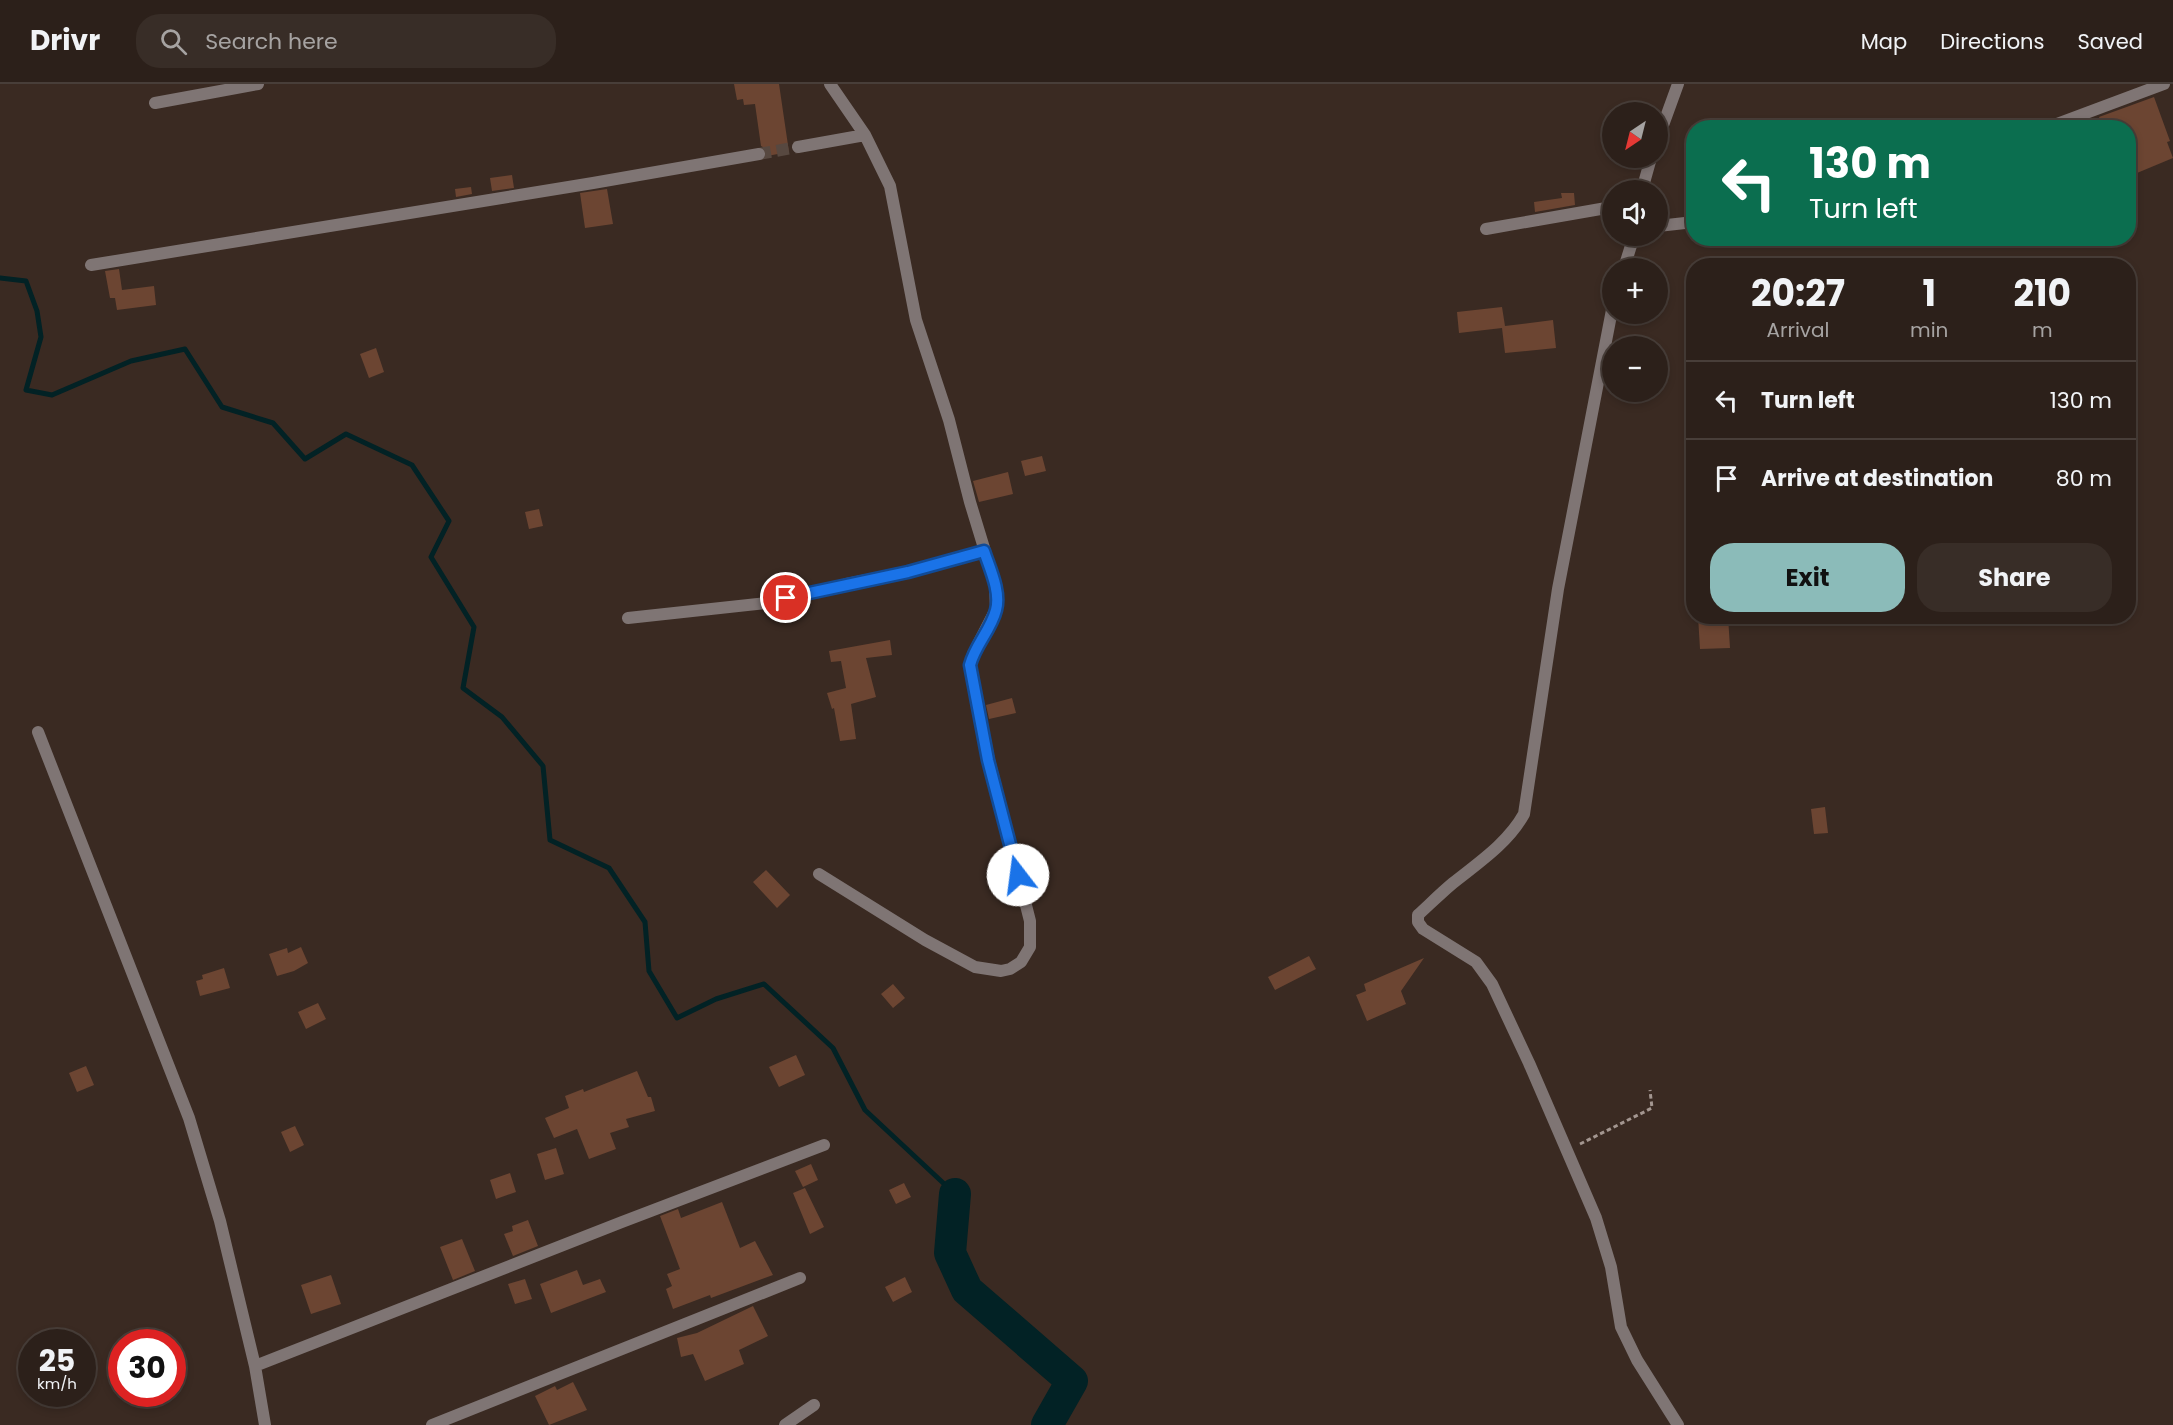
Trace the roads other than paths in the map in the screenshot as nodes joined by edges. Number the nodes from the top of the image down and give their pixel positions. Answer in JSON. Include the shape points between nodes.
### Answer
{"nodes":[{"id":1,"x":258,"y":84,"type":"edge"},
{"id":2,"x":830,"y":84,"type":"edge"},
{"id":3,"x":1678,"y":84,"type":"edge"},
{"id":4,"x":2164,"y":84,"type":"edge"},
{"id":5,"x":155,"y":103,"type":"dead end"},
{"id":6,"x":1668,"y":112,"type":"edge"},
{"id":7,"x":2067,"y":120,"type":"edge"},
{"id":8,"x":865,"y":135,"type":"junction"},
{"id":9,"x":798,"y":147,"type":"tunnel mouth"},
{"id":10,"x":759,"y":154,"type":"tunnel mouth"},
{"id":11,"x":1602,"y":209,"type":"edge"},
{"id":12,"x":1686,"y":223,"type":"edge"},
{"id":13,"x":1668,"y":225,"type":"edge"},
{"id":14,"x":1486,"y":229,"type":"dead end"},
{"id":15,"x":91,"y":265,"type":"dead end"},
{"id":16,"x":1609,"y":324,"type":"edge"},
{"id":17,"x":984,"y":551,"type":"junction"},
{"id":18,"x":628,"y":618,"type":"dead end"},
{"id":19,"x":38,"y":732,"type":"dead end"},
{"id":20,"x":819,"y":874,"type":"dead end"},
{"id":21,"x":824,"y":1146,"type":"dead end"},
{"id":22,"x":800,"y":1278,"type":"dead end"},
{"id":23,"x":255,"y":1366,"type":"junction"},
{"id":24,"x":814,"y":1405,"type":"dead end"},
{"id":25,"x":265,"y":1425,"type":"edge"},
{"id":26,"x":432,"y":1425,"type":"edge"},
{"id":27,"x":785,"y":1425,"type":"edge"},
{"id":28,"x":1678,"y":1425,"type":"edge"}],
"edges":[{"from":1,"to":5,"type":"street"},
{"from":2,"to":8,"type":"street"},
{"from":3,"to":6,"type":"street"},
{"from":4,"to":7,"type":"street"},
{"from":8,"to":9,"type":"street"},
{"from":8,"to":17,"type":"street","via":[[890,186],[916,320],[949,420]]},
{"from":10,"to":15,"type":"street"},
{"from":11,"to":14,"type":"street"},
{"from":12,"to":13,"type":"street"},
{"from":16,"to":28,"type":"street","via":[[1558,589],[1524,814],[1484,859],[1418,915],[1418,922],[1476,962],[1492,984],[1596,1218],[1611,1267],[1621,1327]]},
{"from":17,"to":18,"type":"street","via":[[766,603]]},
{"from":17,"to":20,"type":"street","via":[[995,584],[996,609],[970,665],[988,760],[1030,921],[1030,947],[1022,962],[1010,969],[975,967]]},
{"from":19,"to":23,"type":"street","via":[[189,1118],[220,1221]]},
{"from":21,"to":23,"type":"street"},
{"from":22,"to":26,"type":"street"},
{"from":23,"to":25,"type":"street"},
{"from":24,"to":27,"type":"street"}]}
